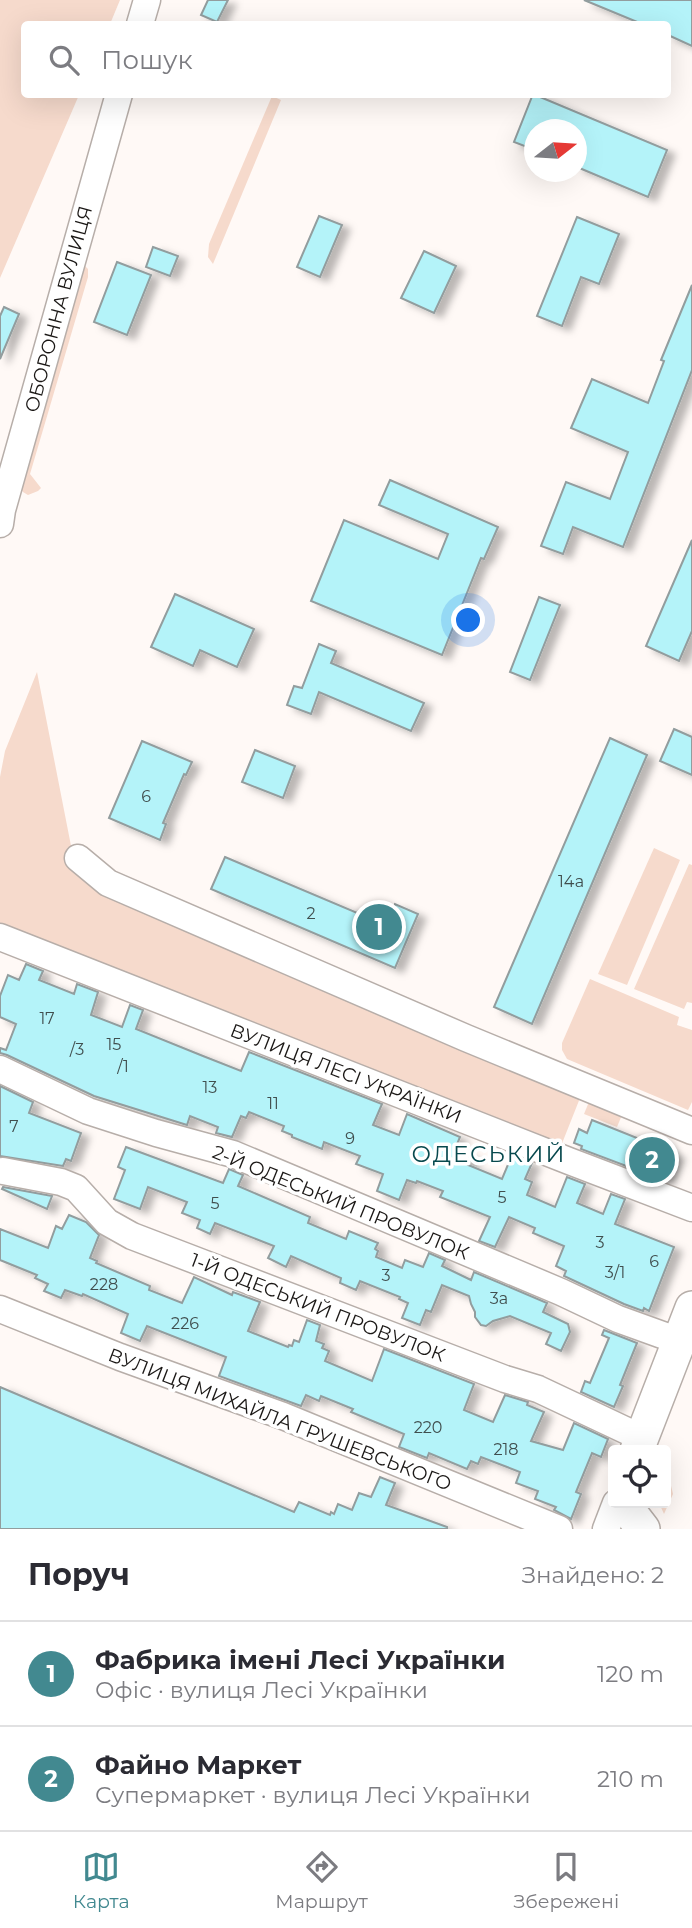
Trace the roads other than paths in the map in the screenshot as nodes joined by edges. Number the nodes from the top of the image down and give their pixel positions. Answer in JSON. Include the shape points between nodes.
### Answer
{"nodes":[{"id":1,"x":147,"y":0,"type":"edge"},
{"id":2,"x":141,"y":21,"type":"edge"},
{"id":3,"x":118,"y":98,"type":"edge"},
{"id":4,"x":0,"y":524,"type":"edge"},
{"id":5,"x":78,"y":858,"type":"dead end"},
{"id":6,"x":0,"y":937,"type":"edge"},
{"id":7,"x":0,"y":1069,"type":"edge"},
{"id":8,"x":692,"y":1131,"type":"edge"},
{"id":9,"x":3,"y":1171,"type":"dead end"},
{"id":10,"x":692,"y":1208,"type":"edge"},
{"id":11,"x":692,"y":1308,"type":"edge"},
{"id":12,"x":0,"y":1310,"type":"edge"},
{"id":13,"x":679,"y":1341,"type":"junction"},
{"id":14,"x":639,"y":1444,"type":"edge"},
{"id":15,"x":614,"y":1508,"type":"edge"},
{"id":16,"x":627,"y":1508,"type":"edge"},
{"id":17,"x":559,"y":1529,"type":"edge"},
{"id":18,"x":606,"y":1529,"type":"edge"},
{"id":19,"x":643,"y":1529,"type":"edge"}],
"edges":[{"from":1,"to":2,"type":"street"},
{"from":3,"to":4,"type":"street","name":"ОБОРОННА ВУЛИЦЯ"},
{"from":5,"to":8,"type":"street","via":[[108,883]]},
{"from":6,"to":10,"type":"street","name":"ВУЛИЦЯ ЛЕСІ УКРАЇНКИ"},
{"from":7,"to":13,"type":"street","name":"2-Й ОДЕСЬКИЙ ПРОВУЛОК","via":[[88,1111],[233,1154],[618,1320]]},
{"from":9,"to":14,"type":"street","name":"1-Й ОДЕСЬКИЙ ПРОВУЛОК","via":[[76,1188],[114,1227],[132,1236],[538,1389]]},
{"from":11,"to":13,"type":"main road"},
{"from":12,"to":17,"type":"street","name":"ВУЛИЦЯ МИХАЙЛА ГРУШЕВСЬКОГО","via":[[283,1416]]},
{"from":13,"to":14,"type":"main road"},
{"from":15,"to":18,"type":"street"},
{"from":16,"to":19,"type":"main road"}]}
